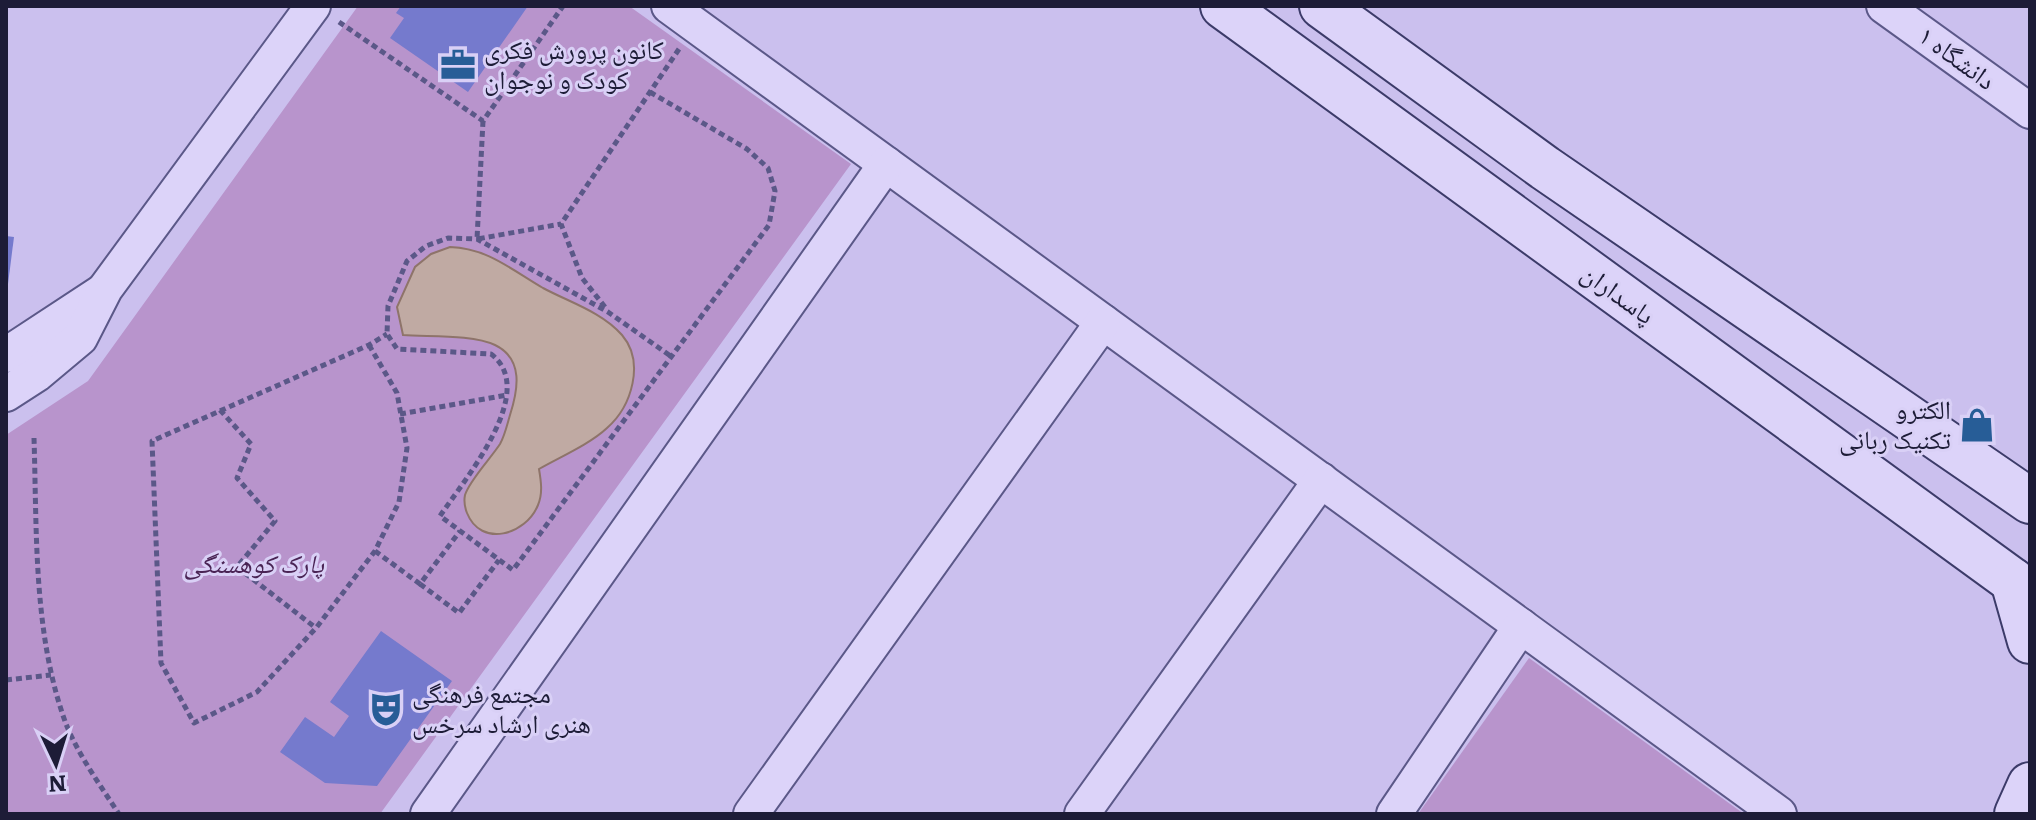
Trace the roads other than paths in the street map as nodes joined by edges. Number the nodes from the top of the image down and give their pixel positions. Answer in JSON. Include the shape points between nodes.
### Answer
{"nodes":[{"id":1,"x":1223,"y":6,"type":"edge"},
{"id":2,"x":1322,"y":6,"type":"edge"},
{"id":3,"x":1884,"y":6,"type":"edge"},
{"id":4,"x":320,"y":10,"type":"edge"},
{"id":5,"x":682,"y":15,"type":"edge"},
{"id":6,"x":2030,"y":111,"type":"edge"},
{"id":7,"x":886,"y":164,"type":"junction"},
{"id":8,"x":1545,"y":168,"type":"junction"},
{"id":9,"x":1511,"y":216,"type":"junction"},
{"id":10,"x":105,"y":289,"type":"junction"},
{"id":11,"x":1103,"y":322,"type":"junction"},
{"id":12,"x":6,"y":355,"type":"edge"},
{"id":13,"x":6,"y":394,"type":"edge"},
{"id":14,"x":1321,"y":480,"type":"junction"},
{"id":15,"x":2030,"y":501,"type":"edge"},
{"id":16,"x":2022,"y":570,"type":"edge"},
{"id":17,"x":1521,"y":626,"type":"junction"},
{"id":18,"x":2030,"y":641,"type":"edge"},
{"id":19,"x":2030,"y":785,"type":"edge"},
{"id":20,"x":428,"y":814,"type":"edge"},
{"id":21,"x":751,"y":814,"type":"edge"},
{"id":22,"x":1082,"y":814,"type":"edge"},
{"id":23,"x":1394,"y":814,"type":"edge"},
{"id":24,"x":1779,"y":814,"type":"edge"},
{"id":25,"x":2017,"y":814,"type":"edge"}],
"edges":[{"from":1,"to":9,"type":"main road","name":"پاسداران"},
{"from":2,"to":8,"type":"main road"},
{"from":3,"to":6,"type":"street","name":"دانشگاه ۱"},
{"from":4,"to":10,"type":"street"},
{"from":5,"to":7,"type":"street"},
{"from":7,"to":11,"type":"street"},
{"from":7,"to":20,"type":"street"},
{"from":8,"to":9,"type":"main road"},
{"from":8,"to":15,"type":"main road"},
{"from":9,"to":16,"type":"main road","name":"پاسداران"},
{"from":10,"to":12,"type":"street"},
{"from":10,"to":13,"type":"street","via":[[80,338]]},
{"from":11,"to":14,"type":"street"},
{"from":11,"to":21,"type":"street"},
{"from":14,"to":17,"type":"street"},
{"from":14,"to":22,"type":"street"},
{"from":16,"to":18,"type":"main road"},
{"from":17,"to":23,"type":"street"},
{"from":17,"to":24,"type":"street"},
{"from":19,"to":25,"type":"main road"}]}
